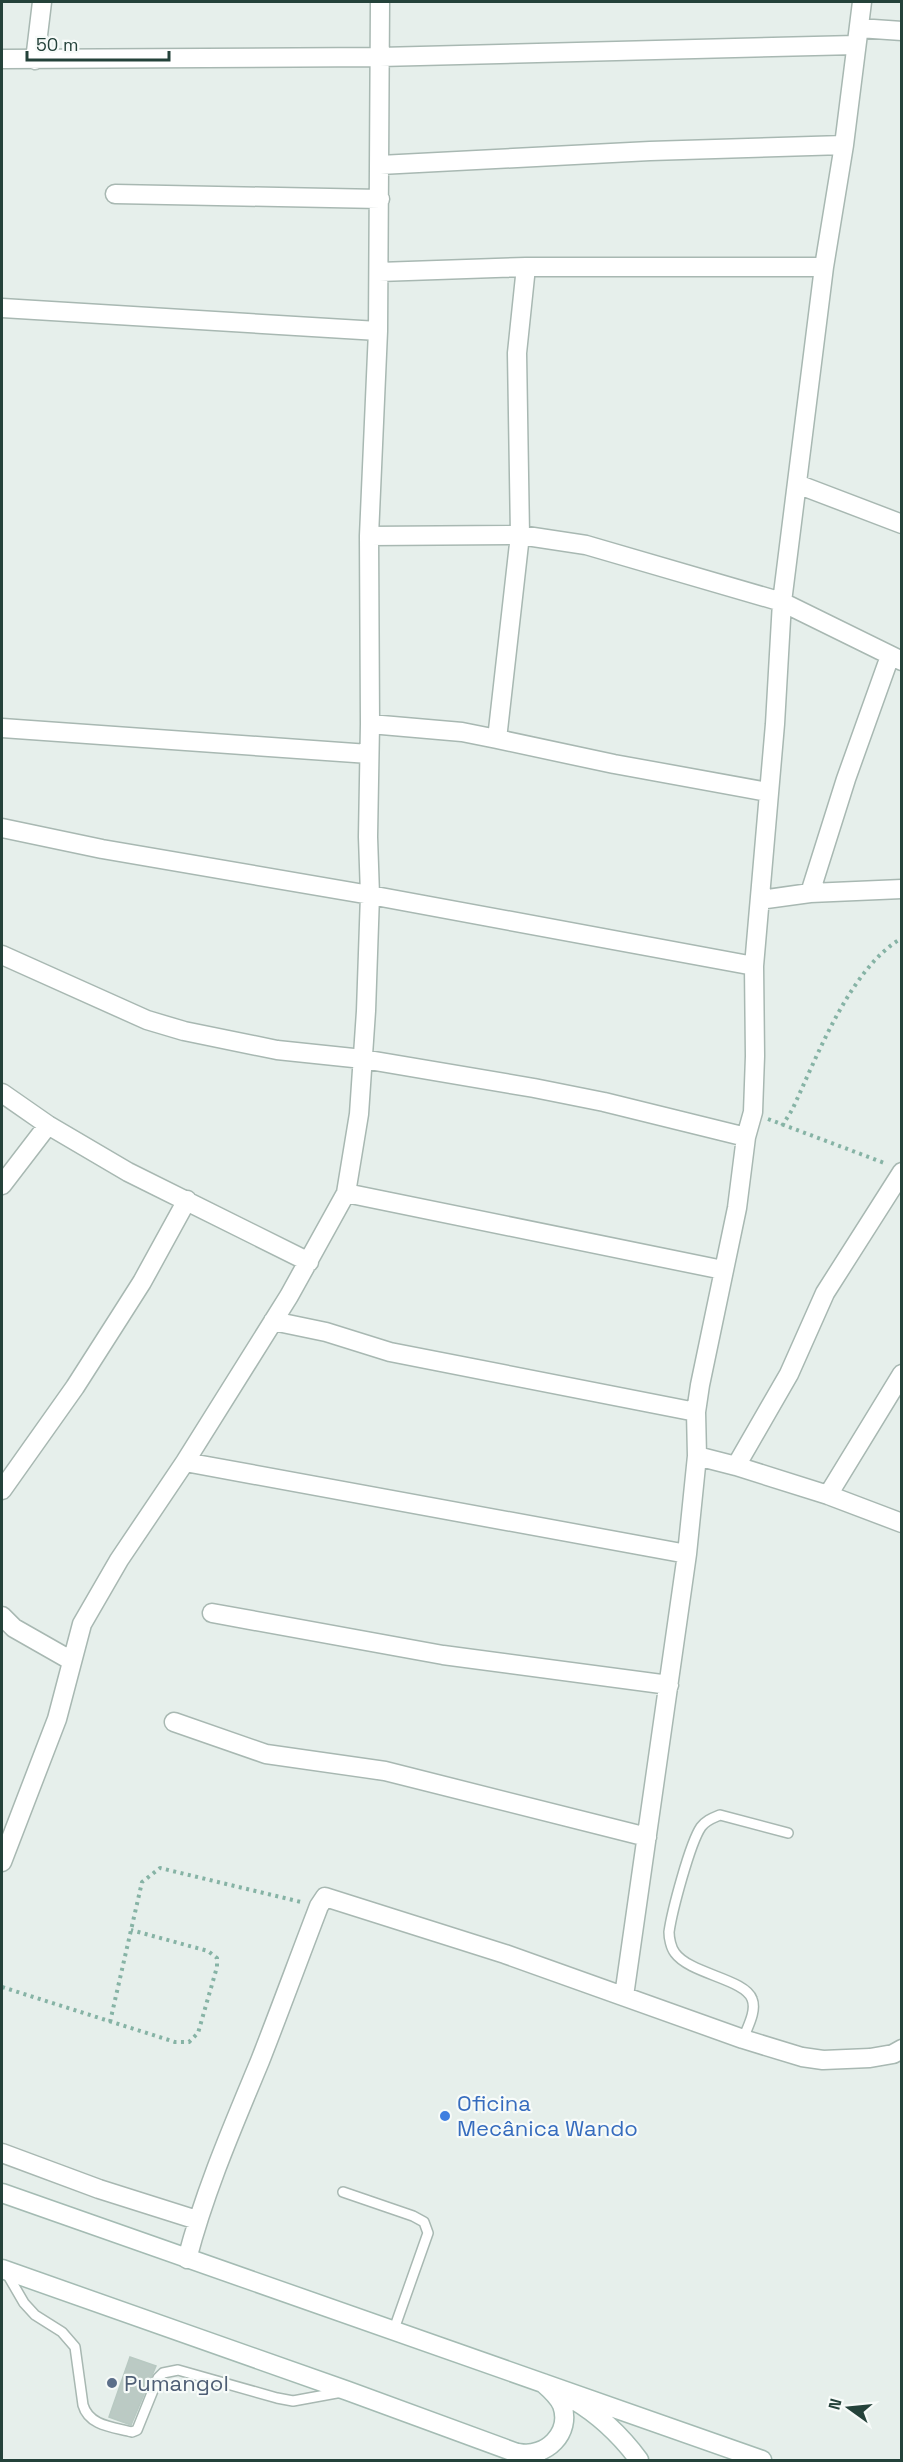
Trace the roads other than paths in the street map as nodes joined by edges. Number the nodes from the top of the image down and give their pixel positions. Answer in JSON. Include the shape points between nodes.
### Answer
{"nodes":[{"id":1,"x":42,"y":2,"type":"edge"},
{"id":2,"x":380,"y":2,"type":"edge"},
{"id":3,"x":862,"y":2,"type":"edge"},
{"id":4,"x":902,"y":31,"type":"edge"},
{"id":5,"x":858,"y":36,"type":"junction"},
{"id":6,"x":380,"y":57,"type":"junction"},
{"id":7,"x":2,"y":59,"type":"edge"},
{"id":8,"x":35,"y":60,"type":"junction"},
{"id":9,"x":844,"y":145,"type":"junction"},
{"id":10,"x":380,"y":165,"type":"junction"},
{"id":11,"x":115,"y":194,"type":"dead end"},
{"id":12,"x":380,"y":199,"type":"junction"},
{"id":13,"x":526,"y":267,"type":"junction"},
{"id":14,"x":824,"y":267,"type":"junction"},
{"id":15,"x":379,"y":272,"type":"junction"},
{"id":16,"x":2,"y":308,"type":"edge"},
{"id":17,"x":378,"y":331,"type":"junction"},
{"id":18,"x":797,"y":484,"type":"junction"},
{"id":19,"x":902,"y":524,"type":"edge"},
{"id":20,"x":520,"y":535,"type":"junction"},
{"id":21,"x":369,"y":536,"type":"junction"},
{"id":22,"x":782,"y":602,"type":"junction"},
{"id":23,"x":896,"y":659,"type":"edge"},
{"id":24,"x":370,"y":724,"type":"junction"},
{"id":25,"x":2,"y":728,"type":"edge"},
{"id":26,"x":497,"y":739,"type":"junction"},
{"id":27,"x":369,"y":754,"type":"junction"},
{"id":28,"x":768,"y":792,"type":"junction"},
{"id":29,"x":2,"y":828,"type":"edge"},
{"id":30,"x":902,"y":889,"type":"edge"},
{"id":31,"x":810,"y":893,"type":"junction"},
{"id":32,"x":370,"y":895,"type":"junction"},
{"id":33,"x":760,"y":900,"type":"junction"},
{"id":34,"x":2,"y":956,"type":"edge"},
{"id":35,"x":754,"y":966,"type":"junction"},
{"id":36,"x":363,"y":1059,"type":"junction"},
{"id":37,"x":2,"y":1093,"type":"edge"},
{"id":38,"x":48,"y":1125,"type":"junction"},
{"id":39,"x":746,"y":1137,"type":"junction"},
{"id":40,"x":897,"y":1169,"type":"edge"},
{"id":41,"x":2,"y":1185,"type":"edge"},
{"id":42,"x":345,"y":1193,"type":"junction"},
{"id":43,"x":186,"y":1200,"type":"junction"},
{"id":44,"x":309,"y":1262,"type":"junction"},
{"id":45,"x":723,"y":1270,"type":"junction"},
{"id":46,"x":273,"y":1321,"type":"junction"},
{"id":47,"x":902,"y":1374,"type":"edge"},
{"id":48,"x":696,"y":1412,"type":"junction"},
{"id":49,"x":697,"y":1456,"type":"junction"},
{"id":50,"x":184,"y":1462,"type":"junction"},
{"id":51,"x":736,"y":1466,"type":"junction"},
{"id":52,"x":2,"y":1490,"type":"edge"},
{"id":53,"x":828,"y":1495,"type":"junction"},
{"id":54,"x":902,"y":1523,"type":"edge"},
{"id":55,"x":687,"y":1554,"type":"junction"},
{"id":56,"x":212,"y":1613,"type":"dead end"},
{"id":57,"x":2,"y":1616,"type":"edge"},
{"id":58,"x":72,"y":1661,"type":"junction"},
{"id":59,"x":669,"y":1685,"type":"junction"},
{"id":60,"x":174,"y":1722,"type":"dead end"},
{"id":61,"x":788,"y":1833,"type":"dead end"},
{"id":62,"x":647,"y":1837,"type":"junction"},
{"id":63,"x":2,"y":1859,"type":"edge"},
{"id":64,"x":624,"y":1996,"type":"junction"},
{"id":65,"x":743,"y":2039,"type":"junction"},
{"id":66,"x":902,"y":2049,"type":"edge"},
{"id":67,"x":2,"y":2153,"type":"edge"},
{"id":68,"x":343,"y":2192,"type":"dead end"},
{"id":69,"x":2,"y":2193,"type":"edge"},
{"id":70,"x":197,"y":2220,"type":"junction"},
{"id":71,"x":187,"y":2259,"type":"junction"},
{"id":72,"x":3,"y":2270,"type":"edge"},
{"id":73,"x":393,"y":2332,"type":"junction"},
{"id":74,"x":541,"y":2382,"type":"junction"},
{"id":75,"x":348,"y":2391,"type":"junction"},
{"id":76,"x":515,"y":2453,"type":"junction"},
{"id":77,"x":536,"y":2460,"type":"edge"},
{"id":78,"x":639,"y":2460,"type":"edge"},
{"id":79,"x":762,"y":2460,"type":"edge"}],
"edges":[{"from":1,"to":8,"type":"street"},
{"from":2,"to":6,"type":"street"},
{"from":3,"to":5,"type":"street"},
{"from":4,"to":5,"type":"street"},
{"from":5,"to":6,"type":"street"},
{"from":5,"to":9,"type":"street"},
{"from":6,"to":8,"type":"street"},
{"from":6,"to":10,"type":"street"},
{"from":7,"to":8,"type":"street"},
{"from":9,"to":10,"type":"street"},
{"from":9,"to":14,"type":"street"},
{"from":10,"to":12,"type":"street"},
{"from":11,"to":12,"type":"street"},
{"from":12,"to":15,"type":"street"},
{"from":13,"to":14,"type":"street"},
{"from":13,"to":15,"type":"street"},
{"from":13,"to":20,"type":"street","via":[[517,353]]},
{"from":14,"to":18,"type":"street"},
{"from":15,"to":17,"type":"street"},
{"from":16,"to":17,"type":"street"},
{"from":17,"to":21,"type":"street"},
{"from":18,"to":19,"type":"street"},
{"from":18,"to":22,"type":"street"},
{"from":20,"to":21,"type":"street"},
{"from":20,"to":22,"type":"street","via":[[586,545]]},
{"from":20,"to":26,"type":"street"},
{"from":21,"to":24,"type":"street"},
{"from":22,"to":23,"type":"street"},
{"from":22,"to":28,"type":"street"},
{"from":23,"to":31,"type":"street","via":[[846,779]]},
{"from":24,"to":26,"type":"street"},
{"from":24,"to":27,"type":"street"},
{"from":25,"to":27,"type":"street"},
{"from":26,"to":28,"type":"street"},
{"from":27,"to":32,"type":"street"},
{"from":28,"to":33,"type":"street"},
{"from":29,"to":32,"type":"street"},
{"from":30,"to":31,"type":"street"},
{"from":31,"to":33,"type":"street"},
{"from":32,"to":35,"type":"street"},
{"from":32,"to":36,"type":"street"},
{"from":33,"to":35,"type":"street"},
{"from":34,"to":36,"type":"street","via":[[147,1020],[259,1047]]},
{"from":35,"to":39,"type":"street","via":[[753,1113]]},
{"from":36,"to":39,"type":"street","via":[[604,1102]]},
{"from":36,"to":42,"type":"street","via":[[359,1114]]},
{"from":37,"to":38,"type":"street"},
{"from":38,"to":41,"type":"street"},
{"from":38,"to":43,"type":"street","via":[[128,1172]]},
{"from":39,"to":45,"type":"street","via":[[737,1208]]},
{"from":40,"to":51,"type":"street","via":[[825,1293],[789,1374]]},
{"from":42,"to":44,"type":"street"},
{"from":42,"to":45,"type":"street"},
{"from":43,"to":44,"type":"street"},
{"from":43,"to":52,"type":"street","via":[[126,1307]]},
{"from":44,"to":46,"type":"street"},
{"from":45,"to":48,"type":"street"},
{"from":46,"to":48,"type":"street","via":[[390,1352]]},
{"from":46,"to":50,"type":"street"},
{"from":47,"to":53,"type":"street"},
{"from":48,"to":49,"type":"street"},
{"from":49,"to":51,"type":"street"},
{"from":49,"to":55,"type":"street"},
{"from":50,"to":55,"type":"street"},
{"from":50,"to":58,"type":"street","via":[[118,1560],[82,1624]]},
{"from":51,"to":53,"type":"street"},
{"from":53,"to":54,"type":"street"},
{"from":55,"to":59,"type":"street"},
{"from":56,"to":59,"type":"street","via":[[442,1655]]},
{"from":57,"to":58,"type":"street","via":[[14,1628]]},
{"from":58,"to":63,"type":"street","via":[[57,1719]]},
{"from":59,"to":62,"type":"street"},
{"from":60,"to":62,"type":"street","via":[[266,1754],[385,1771]]},
{"from":61,"to":65,"type":"lane","via":[[720,1815],[711,1818],[695,1840],[674,1910],[669,1935],[674,1952],[685,1964],[741,1988],[752,1999],[754,2008]]},
{"from":62,"to":64,"type":"street"},
{"from":64,"to":65,"type":"street"},
{"from":64,"to":70,"type":"street","via":[[325,1897]]},
{"from":65,"to":66,"type":"street","via":[[823,2060],[870,2058]]},
{"from":67,"to":70,"type":"street"},
{"from":68,"to":73,"type":"lane","via":[[413,2216],[424,2222],[428,2233]]},
{"from":69,"to":71,"type":"street"},
{"from":70,"to":71,"type":"street"},
{"from":71,"to":73,"type":"street"},
{"from":72,"to":75,"type":"street"},
{"from":72,"to":75,"type":"lane","via":[[35,2315],[62,2332],[75,2347],[83,2405],[92,2420],[132,2432],[137,2430],[158,2378],[178,2370],[293,2401]]},
{"from":73,"to":74,"type":"street"},
{"from":74,"to":76,"type":"street","via":[[557,2396],[562,2407],[562,2430],[548,2448],[538,2453]]},
{"from":74,"to":78,"type":"street","via":[[589,2410]]},
{"from":74,"to":79,"type":"street"},
{"from":75,"to":76,"type":"street"},
{"from":76,"to":77,"type":"street"}]}
